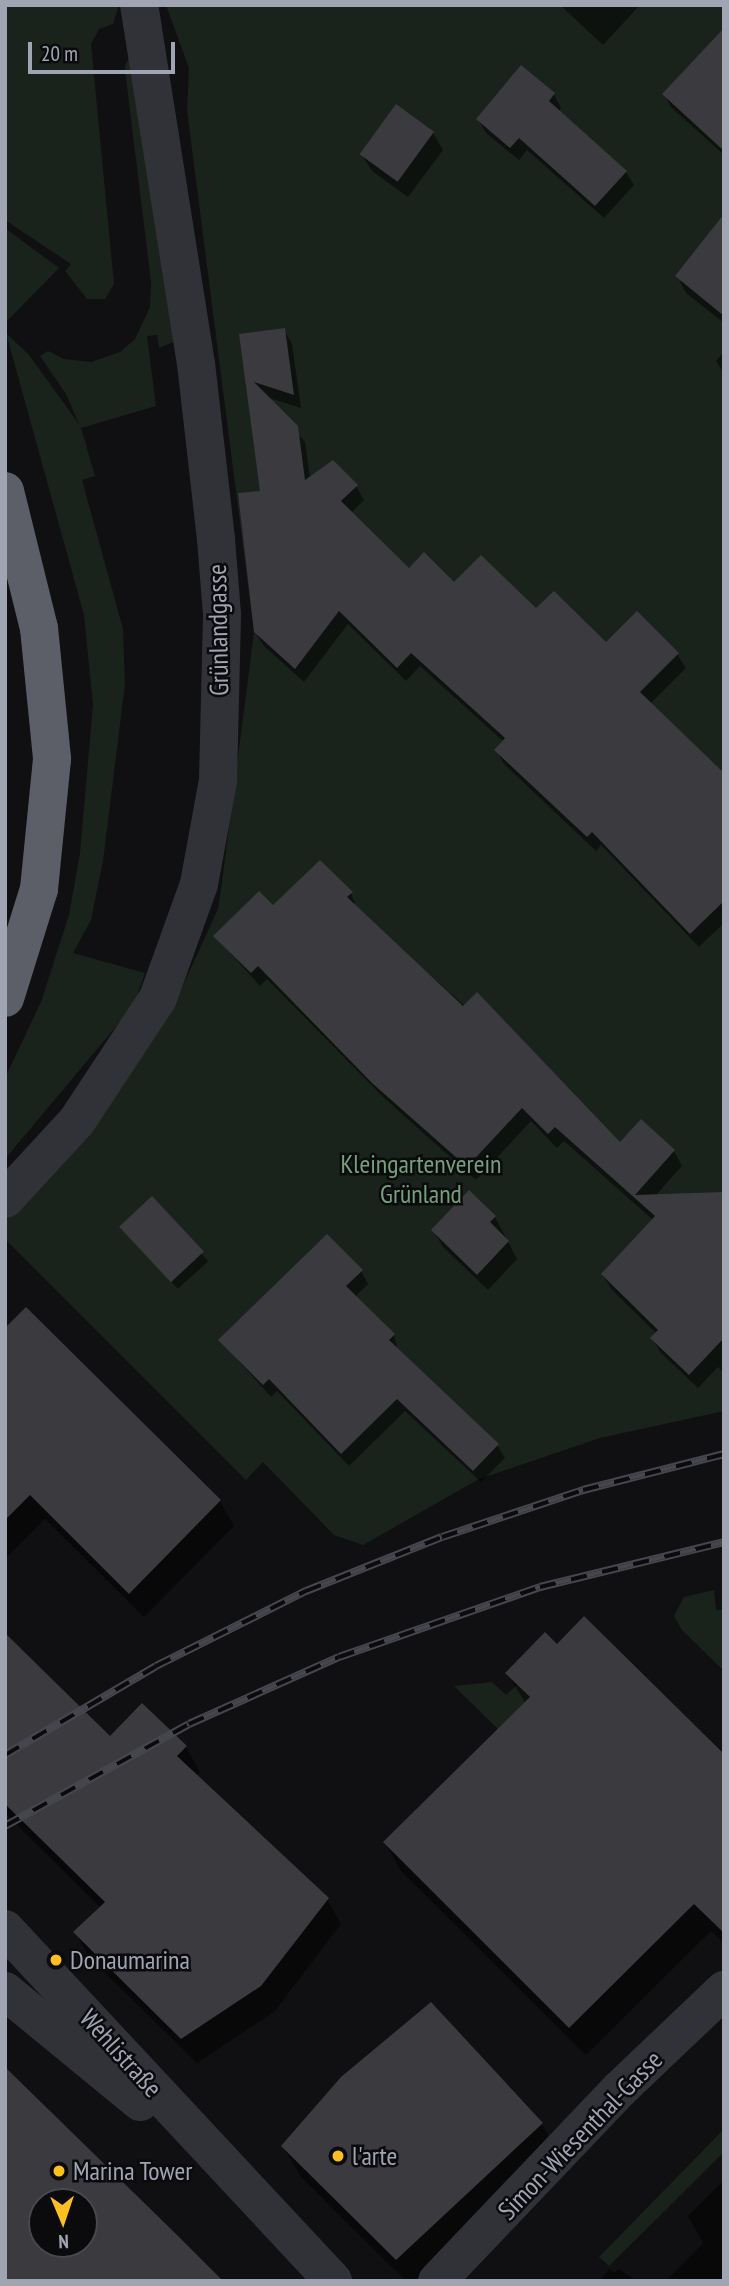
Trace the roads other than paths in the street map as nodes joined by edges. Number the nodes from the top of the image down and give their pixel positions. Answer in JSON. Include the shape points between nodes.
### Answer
{"nodes":[{"id":1,"x":139,"y":5,"type":"edge"},
{"id":2,"x":5,"y":491,"type":"edge"},
{"id":3,"x":5,"y":998,"type":"edge"},
{"id":4,"x":5,"y":1199,"type":"edge"},
{"id":5,"x":5,"y":1930,"type":"edge"},
{"id":6,"x":724,"y":1990,"type":"edge"},
{"id":7,"x":5,"y":1991,"type":"edge"},
{"id":8,"x":235,"y":2177,"type":"junction"},
{"id":9,"x":333,"y":2281,"type":"edge"},
{"id":10,"x":437,"y":2281,"type":"edge"}],
"edges":[{"from":1,"to":4,"type":"street","name":"Grünlandgasse","via":[[196,364],[216,538],[222,614],[218,780],[199,884],[158,999],[77,1121]]},
{"from":2,"to":3,"type":"highway","via":[[39,628],[52,759],[39,888]]},
{"from":5,"to":8,"type":"street","name":"Wehlistraße"},
{"from":6,"to":10,"type":"street","name":"Simon-Wiesenthal-Gasse","via":[[620,2089]]},
{"from":7,"to":8,"type":"street","name":"Wehlistraße"},
{"from":8,"to":9,"type":"street","name":"Wehlistraße"}]}
